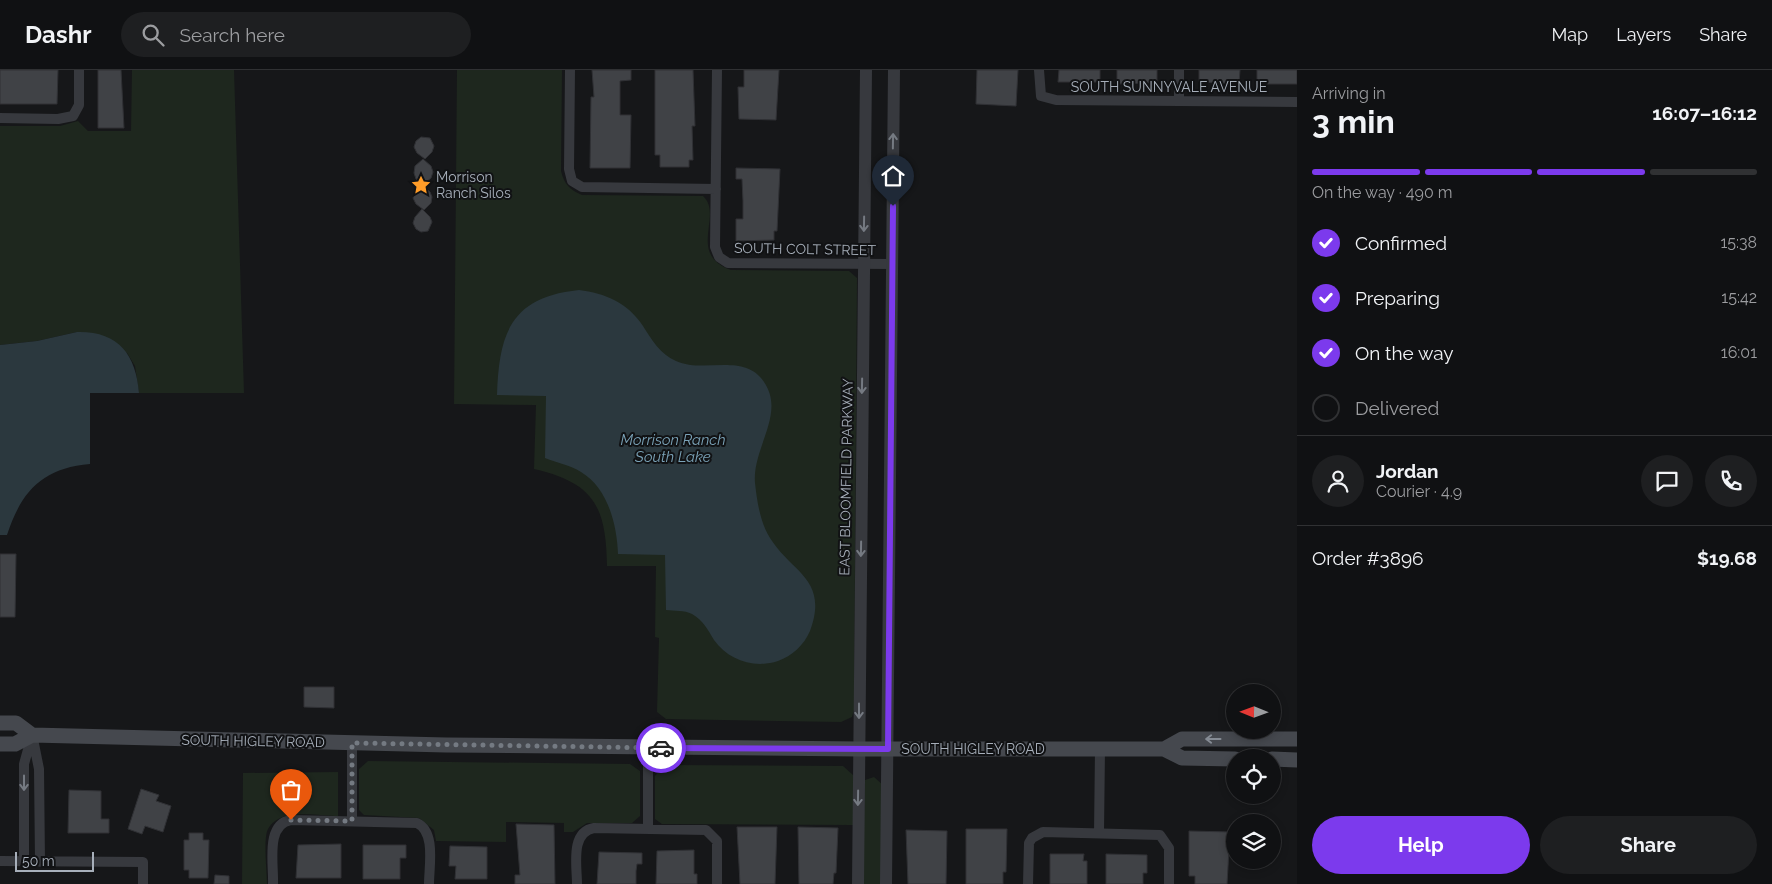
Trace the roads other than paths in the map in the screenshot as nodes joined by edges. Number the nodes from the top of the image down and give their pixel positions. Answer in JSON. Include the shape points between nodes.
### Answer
{"nodes":[{"id":1,"x":79,"y":70,"type":"edge"},
{"id":2,"x":570,"y":70,"type":"edge"},
{"id":3,"x":718,"y":70,"type":"edge"},
{"id":4,"x":866,"y":70,"type":"edge"},
{"id":5,"x":894,"y":70,"type":"edge"},
{"id":6,"x":1039,"y":70,"type":"edge"},
{"id":7,"x":1179,"y":70,"type":"edge"},
{"id":8,"x":1179,"y":101,"type":"junction"},
{"id":9,"x":1297,"y":102,"type":"edge"},
{"id":10,"x":0,"y":118,"type":"edge"},
{"id":11,"x":716,"y":189,"type":"junction"},
{"id":12,"x":863,"y":264,"type":"junction"},
{"id":13,"x":892,"y":264,"type":"junction"},
{"id":14,"x":0,"y":723,"type":"edge"},
{"id":15,"x":32,"y":735,"type":"junction"},
{"id":16,"x":1297,"y":739,"type":"edge"},
{"id":17,"x":352,"y":743,"type":"junction"},
{"id":18,"x":0,"y":744,"type":"edge"},
{"id":19,"x":648,"y":748,"type":"junction"},
{"id":20,"x":859,"y":749,"type":"junction"},
{"id":21,"x":888,"y":749,"type":"junction"},
{"id":22,"x":1100,"y":749,"type":"junction"},
{"id":23,"x":1164,"y":749,"type":"junction"},
{"id":24,"x":1226,"y":759,"type":"edge"},
{"id":25,"x":1281,"y":759,"type":"edge"},
{"id":26,"x":1297,"y":760,"type":"edge"},
{"id":27,"x":352,"y":821,"type":"junction"},
{"id":28,"x":648,"y":828,"type":"junction"},
{"id":29,"x":1099,"y":833,"type":"junction"},
{"id":30,"x":0,"y":861,"type":"edge"},
{"id":31,"x":24,"y":862,"type":"junction"},
{"id":32,"x":40,"y":862,"type":"junction"},
{"id":33,"x":143,"y":884,"type":"edge"},
{"id":34,"x":274,"y":884,"type":"edge"},
{"id":35,"x":429,"y":884,"type":"edge"},
{"id":36,"x":577,"y":884,"type":"edge"},
{"id":37,"x":717,"y":884,"type":"edge"},
{"id":38,"x":858,"y":884,"type":"edge"},
{"id":39,"x":886,"y":884,"type":"edge"},
{"id":40,"x":1028,"y":884,"type":"edge"},
{"id":41,"x":1169,"y":884,"type":"edge"}],
"edges":[{"from":1,"to":10,"type":"street","via":[[78,105],[73,116],[58,119]]},
{"from":2,"to":11,"type":"street","via":[[569,169],[572,181],[582,187]]},
{"from":3,"to":11,"type":"street"},
{"from":4,"to":12,"type":"street","name":"EAST BLOOMFIELD PARKWAY","one_way":true},
{"from":13,"to":5,"type":"street","one_way":true},
{"from":6,"to":8,"type":"street","name":"SOUTH SUNNYVALE AVENUE","via":[[1041,96],[1056,100]]},
{"from":7,"to":8,"type":"street"},
{"from":8,"to":9,"type":"street","name":"SOUTH SUNNYVALE AVENUE"},
{"from":11,"to":12,"type":"street","name":"SOUTH COLT STREET","via":[[715,247],[719,256],[728,262]]},
{"from":12,"to":13,"type":"street","name":"SOUTH COLT STREET"},
{"from":12,"to":20,"type":"street","name":"EAST BLOOMFIELD PARKWAY","one_way":true},
{"from":13,"to":21,"type":"street"},
{"from":14,"to":15,"type":"main road","name":"SOUTH HIGLEY ROAD","via":[[16,723]]},
{"from":15,"to":17,"type":"main road","name":"SOUTH HIGLEY ROAD"},
{"from":15,"to":18,"type":"main road","name":"SOUTH HIGLEY ROAD","via":[[15,744]]},
{"from":15,"to":31,"type":"street","one_way":true,"via":[[24,764]]},
{"from":15,"to":32,"type":"street","via":[[39,769]]},
{"from":16,"to":23,"type":"main road","name":"SOUTH HIGLEY ROAD","one_way":true,"via":[[1182,739]]},
{"from":17,"to":19,"type":"main road","name":"SOUTH HIGLEY ROAD"},
{"from":17,"to":27,"type":"street"},
{"from":19,"to":20,"type":"main road","name":"SOUTH HIGLEY ROAD"},
{"from":19,"to":28,"type":"street"},
{"from":20,"to":21,"type":"main road","name":"SOUTH HIGLEY ROAD"},
{"from":20,"to":38,"type":"street","name":"EAST BLOOMFIELD PARKWAY","one_way":true},
{"from":21,"to":22,"type":"main road","name":"SOUTH HIGLEY ROAD"},
{"from":21,"to":39,"type":"street"},
{"from":22,"to":23,"type":"main road","name":"SOUTH HIGLEY ROAD"},
{"from":22,"to":29,"type":"street"},
{"from":23,"to":24,"type":"main road","name":"SOUTH HIGLEY ROAD","via":[[1182,758]]},
{"from":25,"to":26,"type":"main road"},
{"from":27,"to":34,"type":"street","via":[[291,820],[281,824],[274,838]]},
{"from":27,"to":35,"type":"street","via":[[422,825],[429,839]]},
{"from":28,"to":36,"type":"street","via":[[594,828],[584,831],[578,840]]},
{"from":28,"to":37,"type":"street","via":[[711,832],[718,846]]},
{"from":29,"to":40,"type":"street","via":[[1043,832],[1036,835],[1028,849]]},
{"from":29,"to":41,"type":"street","via":[[1155,833],[1164,838],[1169,848]]},
{"from":30,"to":31,"type":"street"},
{"from":31,"to":32,"type":"street"},
{"from":32,"to":33,"type":"street","via":[[143,862]]}]}
